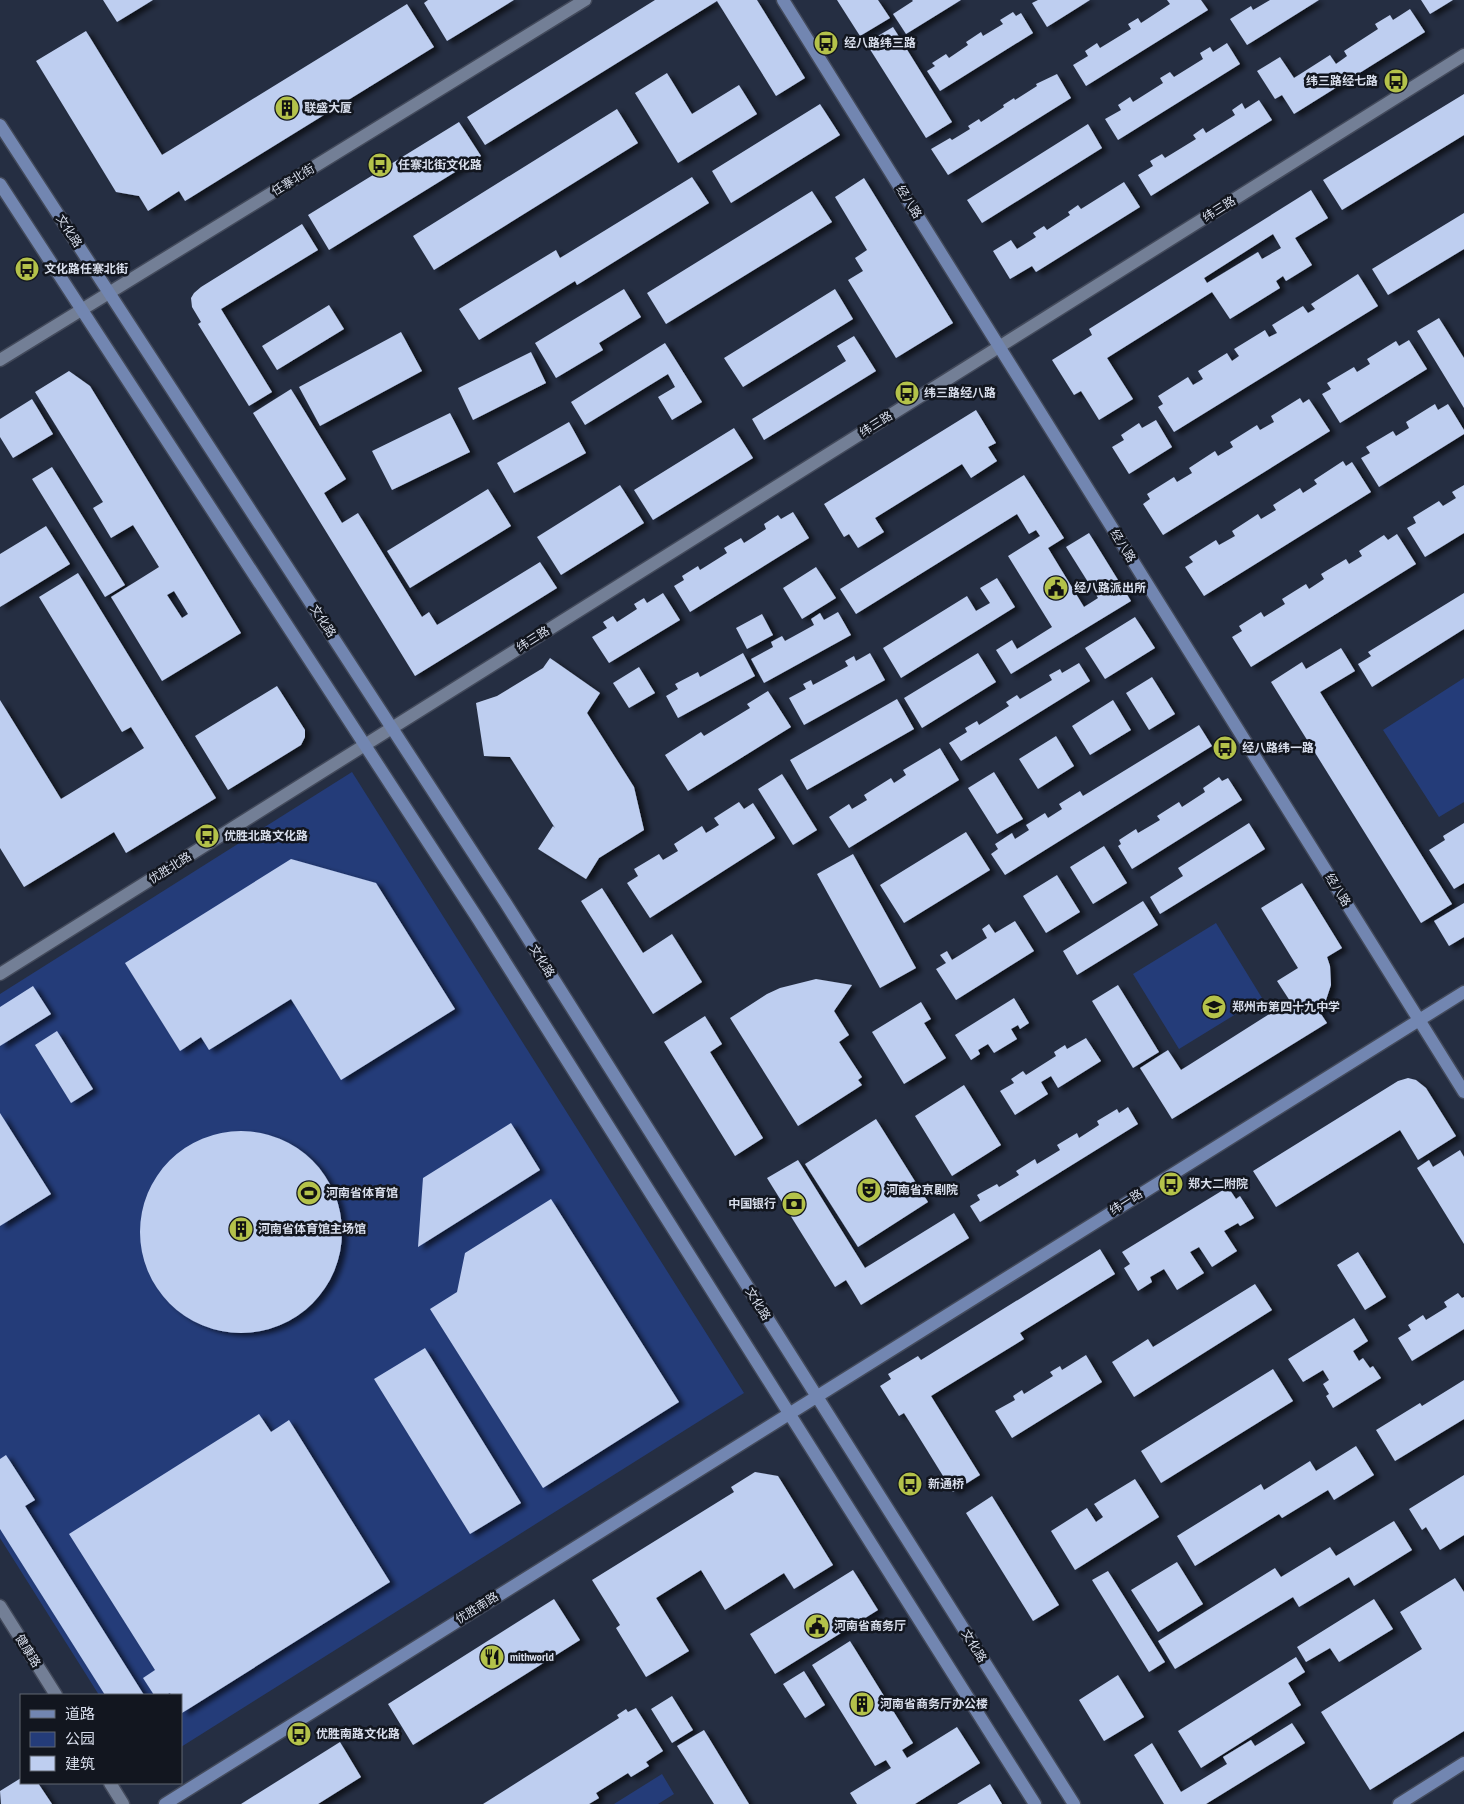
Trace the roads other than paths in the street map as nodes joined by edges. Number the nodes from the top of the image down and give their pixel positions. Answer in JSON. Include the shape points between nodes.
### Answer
{"nodes":[{"id":1,"x":585,"y":0,"type":"edge"},
{"id":2,"x":783,"y":0,"type":"edge"},
{"id":3,"x":1464,"y":55,"type":"edge"},
{"id":4,"x":0,"y":125,"type":"edge"},
{"id":5,"x":0,"y":184,"type":"edge"},
{"id":6,"x":109,"y":292,"type":"junction"},
{"id":7,"x":82,"y":309,"type":"junction"},
{"id":8,"x":999,"y":347,"type":"junction"},
{"id":9,"x":0,"y":360,"type":"edge"},
{"id":10,"x":392,"y":728,"type":"junction"},
{"id":11,"x":365,"y":745,"type":"junction"},
{"id":12,"x":0,"y":974,"type":"edge"},
{"id":13,"x":1464,"y":992,"type":"edge"},
{"id":14,"x":1419,"y":1020,"type":"junction"},
{"id":15,"x":1464,"y":1092,"type":"edge"},
{"id":16,"x":816,"y":1396,"type":"junction"},
{"id":17,"x":789,"y":1413,"type":"junction"},
{"id":18,"x":0,"y":1606,"type":"edge"},
{"id":19,"x":55,"y":1694,"type":"edge"},
{"id":20,"x":1464,"y":1763,"type":"edge"},
{"id":21,"x":1464,"y":1769,"type":"edge"},
{"id":22,"x":1440,"y":1778,"type":"junction"},
{"id":23,"x":111,"y":1784,"type":"edge"},
{"id":24,"x":123,"y":1804,"type":"edge"},
{"id":25,"x":165,"y":1804,"type":"edge"},
{"id":26,"x":1036,"y":1804,"type":"edge"},
{"id":27,"x":1074,"y":1804,"type":"edge"},
{"id":28,"x":1399,"y":1804,"type":"edge"}],
"edges":[{"from":1,"to":6,"type":"street","name":"任寨北街"},
{"from":2,"to":8,"type":"main road","name":"经八路"},
{"from":3,"to":8,"type":"street","name":"纬三路"},
{"from":4,"to":6,"type":"main road","name":"文化路"},
{"from":5,"to":7,"type":"main road"},
{"from":6,"to":7,"type":"street","name":"任寨北街"},
{"from":6,"to":10,"type":"main road","name":"文化路"},
{"from":7,"to":9,"type":"street","name":"任寨北街"},
{"from":7,"to":11,"type":"main road"},
{"from":8,"to":10,"type":"street","name":"纬三路"},
{"from":8,"to":14,"type":"main road","name":"经八路"},
{"from":10,"to":11,"type":"street","name":"纬三路"},
{"from":10,"to":16,"type":"main road","name":"文化路"},
{"from":11,"to":12,"type":"street","name":"优胜北路"},
{"from":11,"to":17,"type":"main road"},
{"from":13,"to":14,"type":"main road","name":"纬一路"},
{"from":14,"to":15,"type":"main road","name":"经八路"},
{"from":14,"to":16,"type":"main road","name":"纬一路"},
{"from":16,"to":17,"type":"main road","name":"纬一路"},
{"from":16,"to":27,"type":"main road","name":"文化路"},
{"from":17,"to":25,"type":"main road","name":"优胜南路"},
{"from":17,"to":26,"type":"main road"},
{"from":18,"to":19,"type":"street","name":"健康路"},
{"from":20,"to":22,"type":"main road"},
{"from":21,"to":22,"type":"main road"},
{"from":22,"to":28,"type":"main road"},
{"from":23,"to":24,"type":"street"}]}
